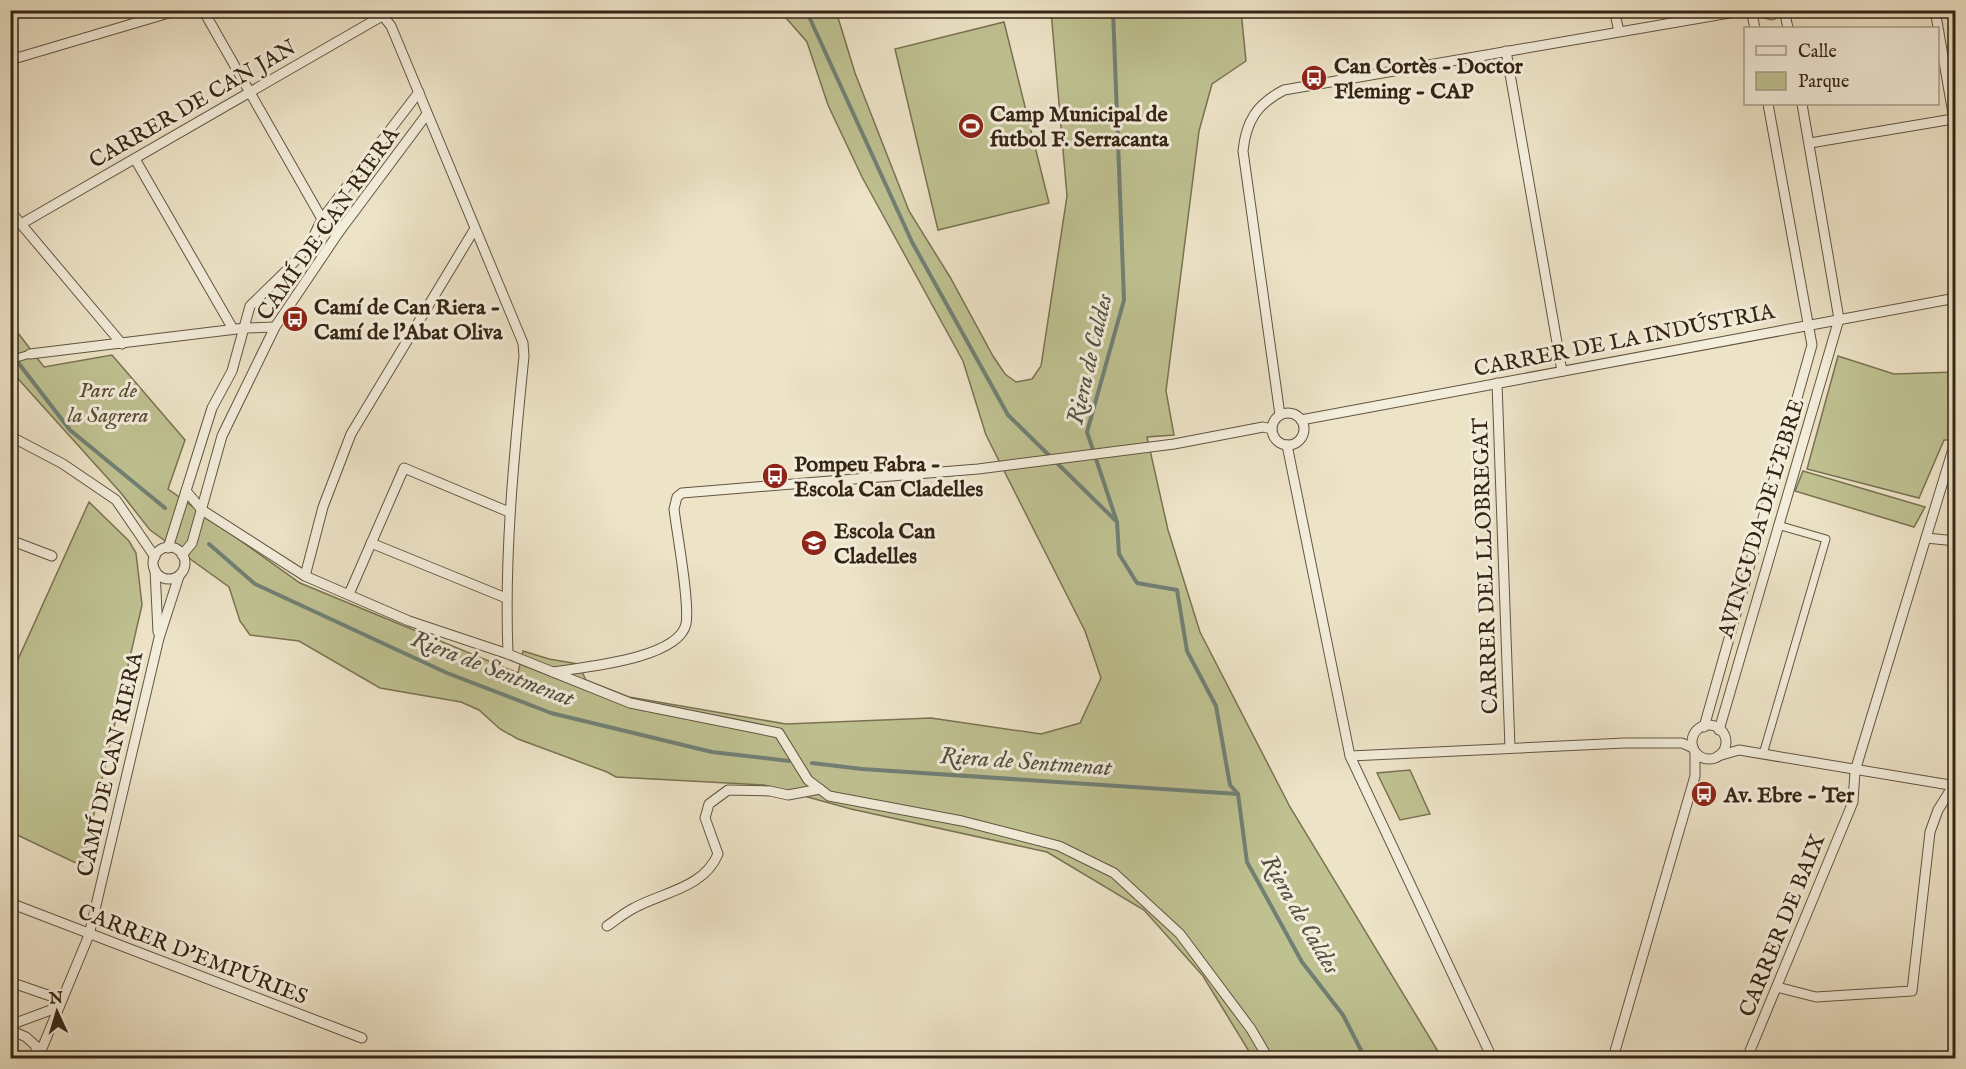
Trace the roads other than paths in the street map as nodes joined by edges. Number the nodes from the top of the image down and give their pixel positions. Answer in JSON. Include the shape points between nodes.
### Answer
{"nodes":[{"id":1,"x":179,"y":10,"type":"edge"},
{"id":2,"x":203,"y":10,"type":"edge"},
{"id":3,"x":402,"y":10,"type":"edge"},
{"id":4,"x":1614,"y":10,"type":"edge"},
{"id":5,"x":1750,"y":10,"type":"edge"},
{"id":6,"x":1783,"y":10,"type":"edge"},
{"id":7,"x":1935,"y":10,"type":"edge"},
{"id":8,"x":380,"y":13,"type":"edge"},
{"id":9,"x":1755,"y":27,"type":"edge"},
{"id":10,"x":1788,"y":27,"type":"edge"},
{"id":11,"x":1938,"y":27,"type":"edge"},
{"id":12,"x":1619,"y":31,"type":"junction"},
{"id":13,"x":1939,"y":34,"type":"edge"},
{"id":14,"x":1506,"y":51,"type":"junction"},
{"id":15,"x":10,"y":60,"type":"edge"},
{"id":16,"x":419,"y":92,"type":"junction"},
{"id":17,"x":250,"y":93,"type":"junction"},
{"id":18,"x":1768,"y":105,"type":"edge"},
{"id":19,"x":1802,"y":105,"type":"edge"},
{"id":20,"x":427,"y":114,"type":"junction"},
{"id":21,"x":1953,"y":118,"type":"junction"},
{"id":22,"x":1956,"y":131,"type":"edge"},
{"id":23,"x":1810,"y":143,"type":"junction"},
{"id":24,"x":135,"y":159,"type":"junction"},
{"id":25,"x":10,"y":211,"type":"edge"},
{"id":26,"x":322,"y":219,"type":"junction"},
{"id":27,"x":21,"y":224,"type":"junction"},
{"id":28,"x":474,"y":230,"type":"junction"},
{"id":29,"x":339,"y":232,"type":"junction"},
{"id":30,"x":1956,"y":298,"type":"edge"},
{"id":31,"x":1839,"y":319,"type":"junction"},
{"id":32,"x":1809,"y":324,"type":"junction"},
{"id":33,"x":275,"y":327,"type":"junction"},
{"id":34,"x":245,"y":328,"type":"junction"},
{"id":35,"x":234,"y":329,"type":"junction"},
{"id":36,"x":122,"y":344,"type":"junction"},
{"id":37,"x":30,"y":354,"type":"joint"},
{"id":38,"x":10,"y":360,"type":"edge"},
{"id":39,"x":1562,"y":371,"type":"junction"},
{"id":40,"x":1497,"y":383,"type":"junction"},
{"id":41,"x":1280,"y":415,"type":"junction"},
{"id":42,"x":1301,"y":420,"type":"junction"},
{"id":43,"x":1272,"y":429,"type":"junction"},
{"id":44,"x":10,"y":436,"type":"edge"},
{"id":45,"x":1956,"y":439,"type":"edge"},
{"id":46,"x":1287,"y":445,"type":"junction"},
{"id":47,"x":1952,"y":452,"type":"junction"},
{"id":48,"x":1956,"y":481,"type":"edge"},
{"id":49,"x":186,"y":491,"type":"junction"},
{"id":50,"x":202,"y":510,"type":"junction"},
{"id":51,"x":509,"y":512,"type":"junction"},
{"id":52,"x":1778,"y":525,"type":"junction"},
{"id":53,"x":1926,"y":538,"type":"junction"},
{"id":54,"x":10,"y":540,"type":"edge"},
{"id":55,"x":1956,"y":541,"type":"edge"},
{"id":56,"x":371,"y":543,"type":"junction"},
{"id":57,"x":168,"y":548,"type":"junction"},
{"id":58,"x":182,"y":555,"type":"junction"},
{"id":59,"x":52,"y":556,"type":"dead end"},
{"id":60,"x":155,"y":557,"type":"junction"},
{"id":61,"x":155,"y":570,"type":"junction"},
{"id":62,"x":179,"y":576,"type":"junction"},
{"id":63,"x":305,"y":576,"type":"junction"},
{"id":64,"x":349,"y":594,"type":"junction"},
{"id":65,"x":506,"y":598,"type":"junction"},
{"id":66,"x":159,"y":638,"type":"junction"},
{"id":67,"x":508,"y":654,"type":"junction"},
{"id":68,"x":553,"y":672,"type":"junction"},
{"id":69,"x":1704,"y":727,"type":"junction"},
{"id":70,"x":1722,"y":734,"type":"junction"},
{"id":71,"x":1693,"y":737,"type":"junction"},
{"id":72,"x":1682,"y":743,"type":"junction"},
{"id":73,"x":1510,"y":748,"type":"junction"},
{"id":74,"x":1694,"y":750,"type":"junction"},
{"id":75,"x":1739,"y":750,"type":"junction"},
{"id":76,"x":1763,"y":754,"type":"junction"},
{"id":77,"x":1350,"y":756,"type":"junction"},
{"id":78,"x":1714,"y":758,"type":"junction"},
{"id":79,"x":1855,"y":771,"type":"junction"},
{"id":80,"x":1695,"y":776,"type":"junction"},
{"id":81,"x":1954,"y":786,"type":"edge"},
{"id":82,"x":820,"y":789,"type":"junction"},
{"id":83,"x":10,"y":903,"type":"edge"},
{"id":84,"x":607,"y":926,"type":"dead end"},
{"id":85,"x":89,"y":935,"type":"junction"},
{"id":86,"x":10,"y":982,"type":"edge"},
{"id":87,"x":1777,"y":987,"type":"junction"},
{"id":88,"x":61,"y":1003,"type":"junction"},
{"id":89,"x":10,"y":1025,"type":"edge"},
{"id":90,"x":10,"y":1030,"type":"edge"},
{"id":91,"x":362,"y":1038,"type":"dead end"},
{"id":92,"x":37,"y":1059,"type":"edge"},
{"id":93,"x":1268,"y":1059,"type":"edge"},
{"id":94,"x":1492,"y":1059,"type":"edge"},
{"id":95,"x":1613,"y":1059,"type":"edge"},
{"id":96,"x":1747,"y":1059,"type":"edge"}],
"edges":[{"from":1,"to":15,"type":"street"},
{"from":2,"to":17,"type":"street"},
{"from":3,"to":8,"type":"street"},
{"from":4,"to":12,"type":"street"},
{"from":5,"to":6,"type":"street","via":[[1772,15]]},
{"from":5,"to":9,"type":"street"},
{"from":5,"to":12,"type":"street"},
{"from":6,"to":10,"type":"street"},
{"from":7,"to":11,"type":"street"},
{"from":8,"to":16,"type":"street","via":[[391,26]]},
{"from":8,"to":17,"type":"street","name":"CARRER DE CAN JAN"},
{"from":12,"to":14,"type":"street"},
{"from":13,"to":21,"type":"street"},
{"from":14,"to":39,"type":"street"},
{"from":14,"to":41,"type":"street","via":[[1284,90],[1256,110],[1245,129],[1243,151]]},
{"from":16,"to":20,"type":"street"},
{"from":16,"to":26,"type":"street","name":"CAMÍ DE CAN RIERA"},
{"from":17,"to":24,"type":"street","name":"CARRER DE CAN JAN"},
{"from":17,"to":26,"type":"street"},
{"from":18,"to":32,"type":"street","name":"AVINGUDA DE L'EBRE"},
{"from":19,"to":23,"type":"street"},
{"from":20,"to":28,"type":"street"},
{"from":20,"to":29,"type":"street","name":"CAMÍ DE CAN RIERA"},
{"from":21,"to":22,"type":"street"},
{"from":21,"to":23,"type":"street"},
{"from":23,"to":31,"type":"street"},
{"from":24,"to":27,"type":"street","name":"CARRER DE CAN JAN"},
{"from":24,"to":35,"type":"street"},
{"from":25,"to":27,"type":"street"},
{"from":26,"to":29,"type":"street"},
{"from":26,"to":34,"type":"street","name":"CAMÍ DE CAN RIERA","via":[[310,244],[250,306]]},
{"from":27,"to":36,"type":"street"},
{"from":28,"to":51,"type":"street","via":[[523,343]]},
{"from":28,"to":63,"type":"street","via":[[351,434],[323,507]]},
{"from":29,"to":33,"type":"street","name":"CAMÍ DE CAN RIERA"},
{"from":30,"to":31,"type":"street","name":"CARRER DE LA INDÚSTRIA"},
{"from":31,"to":32,"type":"street","name":"CARRER DE LA INDÚSTRIA"},
{"from":31,"to":52,"type":"street","name":"AVINGUDA DE L'EBRE"},
{"from":32,"to":39,"type":"street","name":"CARRER DE LA INDÚSTRIA"},
{"from":32,"to":69,"type":"street","name":"AVINGUDA DE L'EBRE","via":[[1812,345]]},
{"from":33,"to":34,"type":"street"},
{"from":33,"to":50,"type":"street","name":"CAMÍ DE CAN RIERA","via":[[222,436]]},
{"from":34,"to":35,"type":"street"},
{"from":34,"to":49,"type":"street","name":"CAMÍ DE CAN RIERA","via":[[232,371],[212,408]]},
{"from":35,"to":36,"type":"street"},
{"from":36,"to":37,"type":"street"},
{"from":37,"to":38,"type":"street"},
{"from":39,"to":40,"type":"street","name":"CARRER DE LA INDÚSTRIA"},
{"from":40,"to":42,"type":"street","name":"CARRER DE LA INDÚSTRIA"},
{"from":40,"to":73,"type":"street","name":"CARRER DEL LLOBREGAT"},
{"from":41,"to":42,"type":"street","via":[[1293,414]]},
{"from":41,"to":43,"type":"street"},
{"from":42,"to":46,"type":"street","via":[[1303,434]]},
{"from":43,"to":46,"type":"street","via":[[1275,439]]},
{"from":43,"to":68,"type":"street","via":[[1263,427],[1174,444],[978,469],[682,493],[674,509],[687,614],[679,638],[625,660]]},
{"from":44,"to":60,"type":"street","via":[[63,464],[116,500]]},
{"from":45,"to":47,"type":"street","name":"CARRER DE BAIX"},
{"from":46,"to":77,"type":"street"},
{"from":47,"to":48,"type":"street"},
{"from":47,"to":53,"type":"street","name":"CARRER DE BAIX"},
{"from":49,"to":50,"type":"street"},
{"from":49,"to":57,"type":"street","name":"CAMÍ DE CAN RIERA"},
{"from":50,"to":58,"type":"street","name":"CAMÍ DE CAN RIERA","via":[[192,543]]},
{"from":50,"to":63,"type":"street"},
{"from":51,"to":56,"type":"street","via":[[404,468]]},
{"from":51,"to":65,"type":"street"},
{"from":52,"to":70,"type":"street","name":"AVINGUDA DE L'EBRE"},
{"from":52,"to":76,"type":"street","via":[[1826,539]]},
{"from":53,"to":55,"type":"street"},
{"from":53,"to":79,"type":"street","name":"CARRER DE BAIX"},
{"from":54,"to":59,"type":"street"},
{"from":56,"to":64,"type":"street"},
{"from":56,"to":65,"type":"street"},
{"from":57,"to":58,"type":"street"},
{"from":57,"to":60,"type":"street"},
{"from":58,"to":62,"type":"street","via":[[185,565]]},
{"from":60,"to":61,"type":"street"},
{"from":61,"to":62,"type":"street","via":[[166,579]]},
{"from":61,"to":66,"type":"street","name":"CAMÍ DE CAN RIERA"},
{"from":62,"to":66,"type":"street","name":"CAMÍ DE CAN RIERA"},
{"from":63,"to":64,"type":"street"},
{"from":64,"to":67,"type":"street","via":[[408,621]]},
{"from":65,"to":67,"type":"street"},
{"from":66,"to":85,"type":"street","name":"CAMÍ DE CAN RIERA"},
{"from":67,"to":68,"type":"street"},
{"from":68,"to":82,"type":"street","via":[[630,703],[779,733],[808,780]]},
{"from":69,"to":70,"type":"street"},
{"from":69,"to":71,"type":"street"},
{"from":70,"to":75,"type":"street"},
{"from":70,"to":78,"type":"street","name":"AVINGUDA DE L'EBRE","via":[[1724,748]]},
{"from":71,"to":72,"type":"street"},
{"from":71,"to":74,"type":"street","name":"AVINGUDA DE L'EBRE"},
{"from":72,"to":73,"type":"street"},
{"from":72,"to":74,"type":"street"},
{"from":73,"to":77,"type":"street"},
{"from":74,"to":78,"type":"street"},
{"from":74,"to":80,"type":"street","name":"AVINGUDA DE L'EBRE"},
{"from":75,"to":76,"type":"street"},
{"from":75,"to":78,"type":"street"},
{"from":76,"to":79,"type":"street"},
{"from":77,"to":94,"type":"street"},
{"from":78,"to":80,"type":"street","name":"AVINGUDA DE L'EBRE"},
{"from":79,"to":81,"type":"street"},
{"from":79,"to":87,"type":"street","name":"CARRER DE BAIX","via":[[1852,802]]},
{"from":80,"to":95,"type":"street","name":"AVINGUDA DE L'EBRE"},
{"from":81,"to":87,"type":"street","via":[[1938,810],[1930,832],[1912,991],[1816,997]]},
{"from":82,"to":84,"type":"street","via":[[788,795],[770,790],[728,790],[709,804],[705,818],[718,854],[714,864],[702,877],[634,908]]},
{"from":82,"to":93,"type":"street","via":[[830,796],[962,821],[1059,846],[1114,873],[1180,934],[1251,1029]]},
{"from":83,"to":85,"type":"street","name":"CARRER D'EMPÚRIES"},
{"from":85,"to":88,"type":"street","name":"CAMÍ DE CAN RIERA"},
{"from":85,"to":91,"type":"street","name":"CARRER D'EMPÚRIES"},
{"from":86,"to":88,"type":"street"},
{"from":87,"to":96,"type":"street","name":"CARRER DE BAIX"},
{"from":88,"to":89,"type":"street"},
{"from":88,"to":92,"type":"street","name":"CAMÍ DE CAN RIERA"},
{"from":90,"to":92,"type":"street","via":[[36,1046]]}]}
